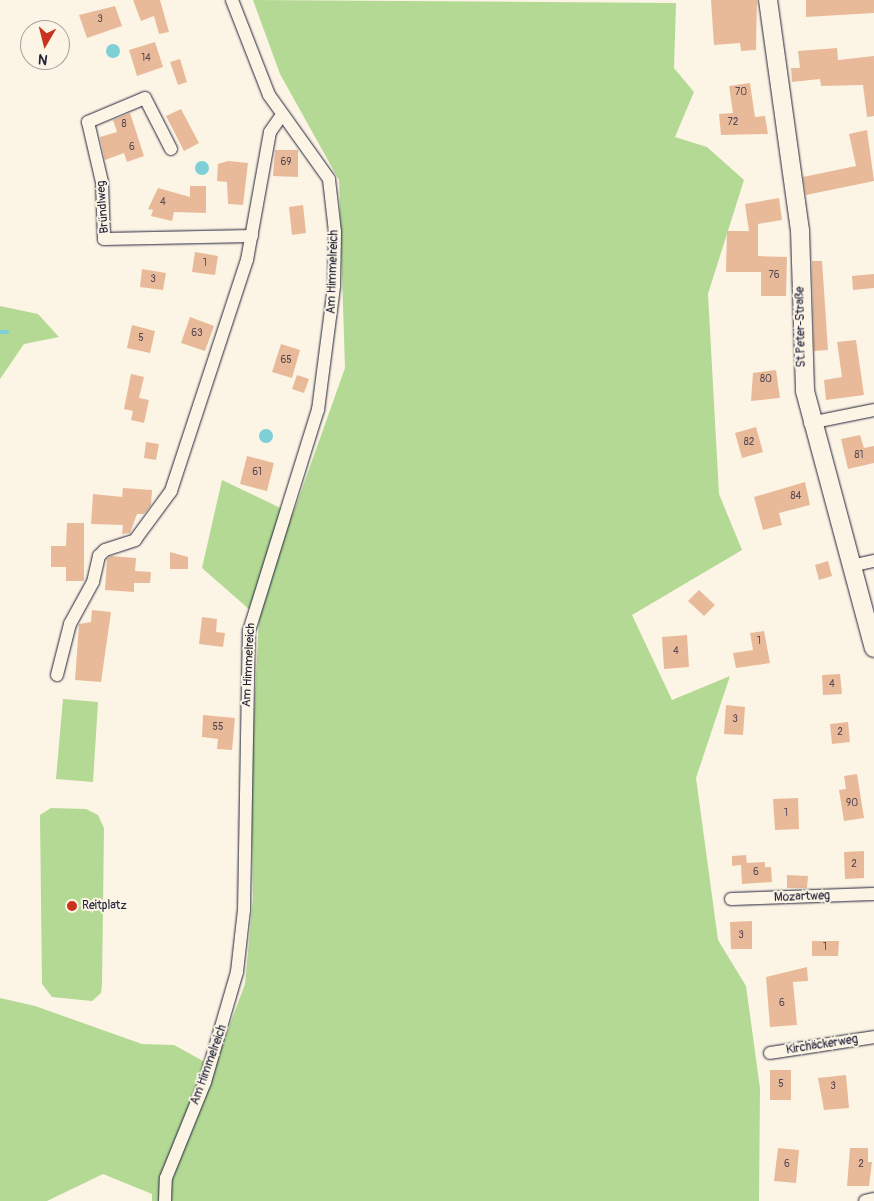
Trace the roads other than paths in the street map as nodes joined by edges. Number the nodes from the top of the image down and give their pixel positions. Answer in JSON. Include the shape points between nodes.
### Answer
{"nodes":[{"id":1,"x":232,"y":0,"type":"edge"},
{"id":2,"x":768,"y":0,"type":"edge"},
{"id":3,"x":282,"y":115,"type":"junction"},
{"id":4,"x":171,"y":150,"type":"dead end"},
{"id":5,"x":252,"y":236,"type":"junction"},
{"id":6,"x":874,"y":410,"type":"edge"},
{"id":7,"x":810,"y":422,"type":"junction"},
{"id":8,"x":874,"y":560,"type":"edge"},
{"id":9,"x":850,"y":566,"type":"junction"},
{"id":10,"x":874,"y":648,"type":"edge"},
{"id":11,"x":57,"y":675,"type":"dead end"},
{"id":12,"x":874,"y":894,"type":"edge"},
{"id":13,"x":731,"y":899,"type":"dead end"},
{"id":14,"x":874,"y":1037,"type":"edge"},
{"id":15,"x":770,"y":1053,"type":"dead end"},
{"id":16,"x":874,"y":1199,"type":"edge"},
{"id":17,"x":165,"y":1201,"type":"edge"},
{"id":18,"x":865,"y":1201,"type":"edge"}],
"edges":[{"from":1,"to":3,"type":"street","name":"Am Himmelreich","via":[[269,94]]},
{"from":2,"to":7,"type":"main road","name":"St.Peter-Straße","via":[[800,230],[800,341]]},
{"from":3,"to":5,"type":"street","via":[[270,132]]},
{"from":3,"to":17,"type":"street","name":"Am Himmelreich","via":[[320,160],[332,195],[335,252],[328,360],[318,410],[249,630],[244,910],[237,972],[205,1082],[166,1178]]},
{"from":4,"to":5,"type":"street","name":"Bründlweg","via":[[145,98],[88,122],[87,131],[102,182],[104,239]]},
{"from":5,"to":11,"type":"street","via":[[171,492],[135,540],[105,550],[99,556],[93,582],[70,624]]},
{"from":6,"to":7,"type":"street"},
{"from":7,"to":9,"type":"main road","name":"St.Peter-Straße"},
{"from":8,"to":9,"type":"street"},
{"from":9,"to":10,"type":"main road","name":"St.Peter-Straße"},
{"from":12,"to":13,"type":"street","name":"Mozartweg"},
{"from":14,"to":15,"type":"street","name":"Kirchäckerweg"},
{"from":16,"to":18,"type":"street"}]}
